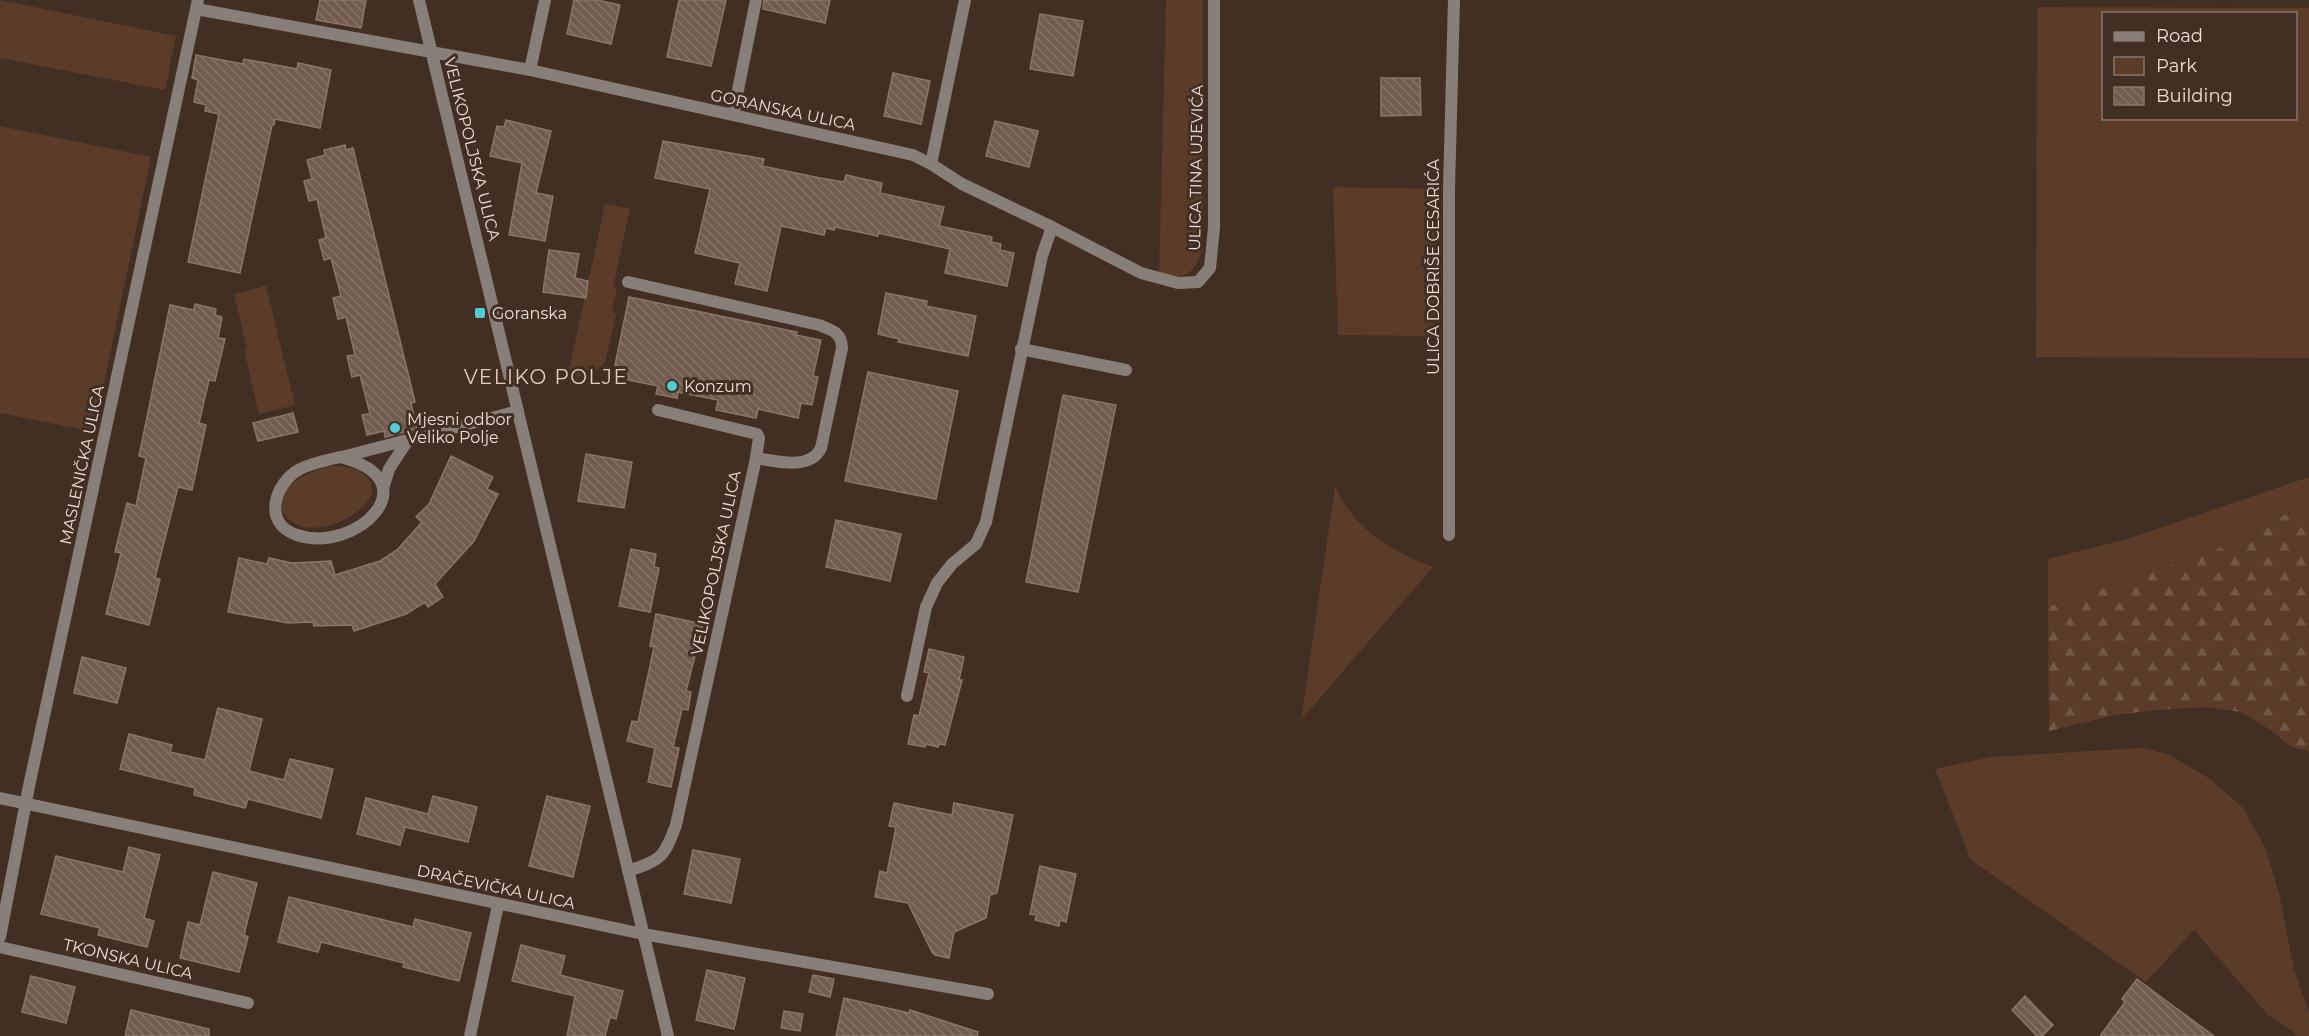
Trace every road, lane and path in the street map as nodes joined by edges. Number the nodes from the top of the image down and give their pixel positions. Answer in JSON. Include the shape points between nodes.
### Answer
{"nodes":[{"id":1,"x":419,"y":0,"type":"edge"},
{"id":2,"x":545,"y":0,"type":"edge"},
{"id":3,"x":756,"y":0,"type":"edge"},
{"id":4,"x":965,"y":0,"type":"edge"},
{"id":5,"x":1214,"y":0,"type":"edge"},
{"id":6,"x":1454,"y":0,"type":"edge"},
{"id":7,"x":197,"y":5,"type":"edge"},
{"id":8,"x":431,"y":53,"type":"junction"},
{"id":9,"x":530,"y":70,"type":"junction"},
{"id":10,"x":733,"y":115,"type":"junction"},
{"id":11,"x":931,"y":164,"type":"junction"},
{"id":12,"x":1052,"y":227,"type":"junction"},
{"id":13,"x":628,"y":282,"type":"dead end"},
{"id":14,"x":1021,"y":349,"type":"junction"},
{"id":15,"x":1126,"y":370,"type":"dead end"},
{"id":16,"x":658,"y":410,"type":"dead end"},
{"id":17,"x":518,"y":411,"type":"junction"},
{"id":18,"x":408,"y":440,"type":"junction"},
{"id":19,"x":340,"y":457,"type":"junction"},
{"id":20,"x":756,"y":458,"type":"junction"},
{"id":21,"x":383,"y":489,"type":"junction"},
{"id":22,"x":1449,"y":535,"type":"dead end"},
{"id":23,"x":907,"y":696,"type":"dead end"},
{"id":24,"x":0,"y":798,"type":"edge"},
{"id":25,"x":26,"y":803,"type":"junction"},
{"id":26,"x":628,"y":871,"type":"junction"},
{"id":27,"x":498,"y":904,"type":"junction"},
{"id":28,"x":643,"y":934,"type":"junction"},
{"id":29,"x":0,"y":937,"type":"edge"},
{"id":30,"x":0,"y":947,"type":"edge"},
{"id":31,"x":988,"y":994,"type":"dead end"},
{"id":32,"x":248,"y":1004,"type":"dead end"},
{"id":33,"x":470,"y":1036,"type":"edge"},
{"id":34,"x":668,"y":1036,"type":"edge"}],
"edges":[{"from":1,"to":8,"type":"street","name":"VELIKOPOLJSKA ULICA"},
{"from":2,"to":9,"type":"street"},
{"from":3,"to":10,"type":"street"},
{"from":4,"to":11,"type":"street"},
{"from":5,"to":12,"type":"street","name":"ULICA TINA UJEVIĆA","via":[[1214,227],[1210,268],[1198,282],[1178,283],[1141,273]]},
{"from":6,"to":22,"type":"street","name":"ULICA DOBRIŠE CESARIĆA","via":[[1449,201]]},
{"from":7,"to":8,"type":"street","name":"GORANSKA ULICA"},
{"from":7,"to":25,"type":"street","name":"MASLENIČKA ULICA"},
{"from":8,"to":9,"type":"street","name":"GORANSKA ULICA"},
{"from":8,"to":17,"type":"street","name":"VELIKOPOLJSKA ULICA"},
{"from":9,"to":10,"type":"street","name":"GORANSKA ULICA"},
{"from":10,"to":11,"type":"street","name":"GORANSKA ULICA","via":[[912,155]]},
{"from":11,"to":12,"type":"street","name":"GORANSKA ULICA","via":[[962,184]]},
{"from":12,"to":14,"type":"street"},
{"from":13,"to":20,"type":"street","name":"VELIKOPOLJSKA ULICA","via":[[819,325],[838,333],[842,348],[818,453],[797,462]]},
{"from":14,"to":15,"type":"street"},
{"from":14,"to":23,"type":"street","via":[[986,522],[976,544],[952,564],[931,595]]},
{"from":16,"to":20,"type":"street","via":[[757,434]]},
{"from":17,"to":18,"type":"street"},
{"from":17,"to":26,"type":"street","name":"VELIKOPOLJSKA ULICA"},
{"from":18,"to":19,"type":"street"},
{"from":18,"to":21,"type":"street","via":[[389,469]]},
{"from":19,"to":21,"type":"street","via":[[377,473]]},
{"from":19,"to":21,"type":"street","via":[[300,469],[282,484],[274,510],[276,519],[288,532],[310,538],[348,532],[374,515]]},
{"from":20,"to":26,"type":"street","name":"VELIKOPOLJSKA ULICA","via":[[676,825],[667,849],[654,862]]},
{"from":24,"to":25,"type":"street","name":"DRAČEVIČKA ULICA"},
{"from":25,"to":27,"type":"street","name":"DRAČEVIČKA ULICA"},
{"from":25,"to":29,"type":"street","name":"MASLENIČKA ULICA"},
{"from":26,"to":28,"type":"street","name":"VELIKOPOLJSKA ULICA"},
{"from":27,"to":28,"type":"street","name":"DRAČEVIČKA ULICA"},
{"from":27,"to":33,"type":"street"},
{"from":28,"to":31,"type":"street","name":"DRAČEVIČKA ULICA"},
{"from":28,"to":34,"type":"street","name":"VELIKOPOLJSKA ULICA"},
{"from":30,"to":32,"type":"street","name":"TKONSKA ULICA"}]}
